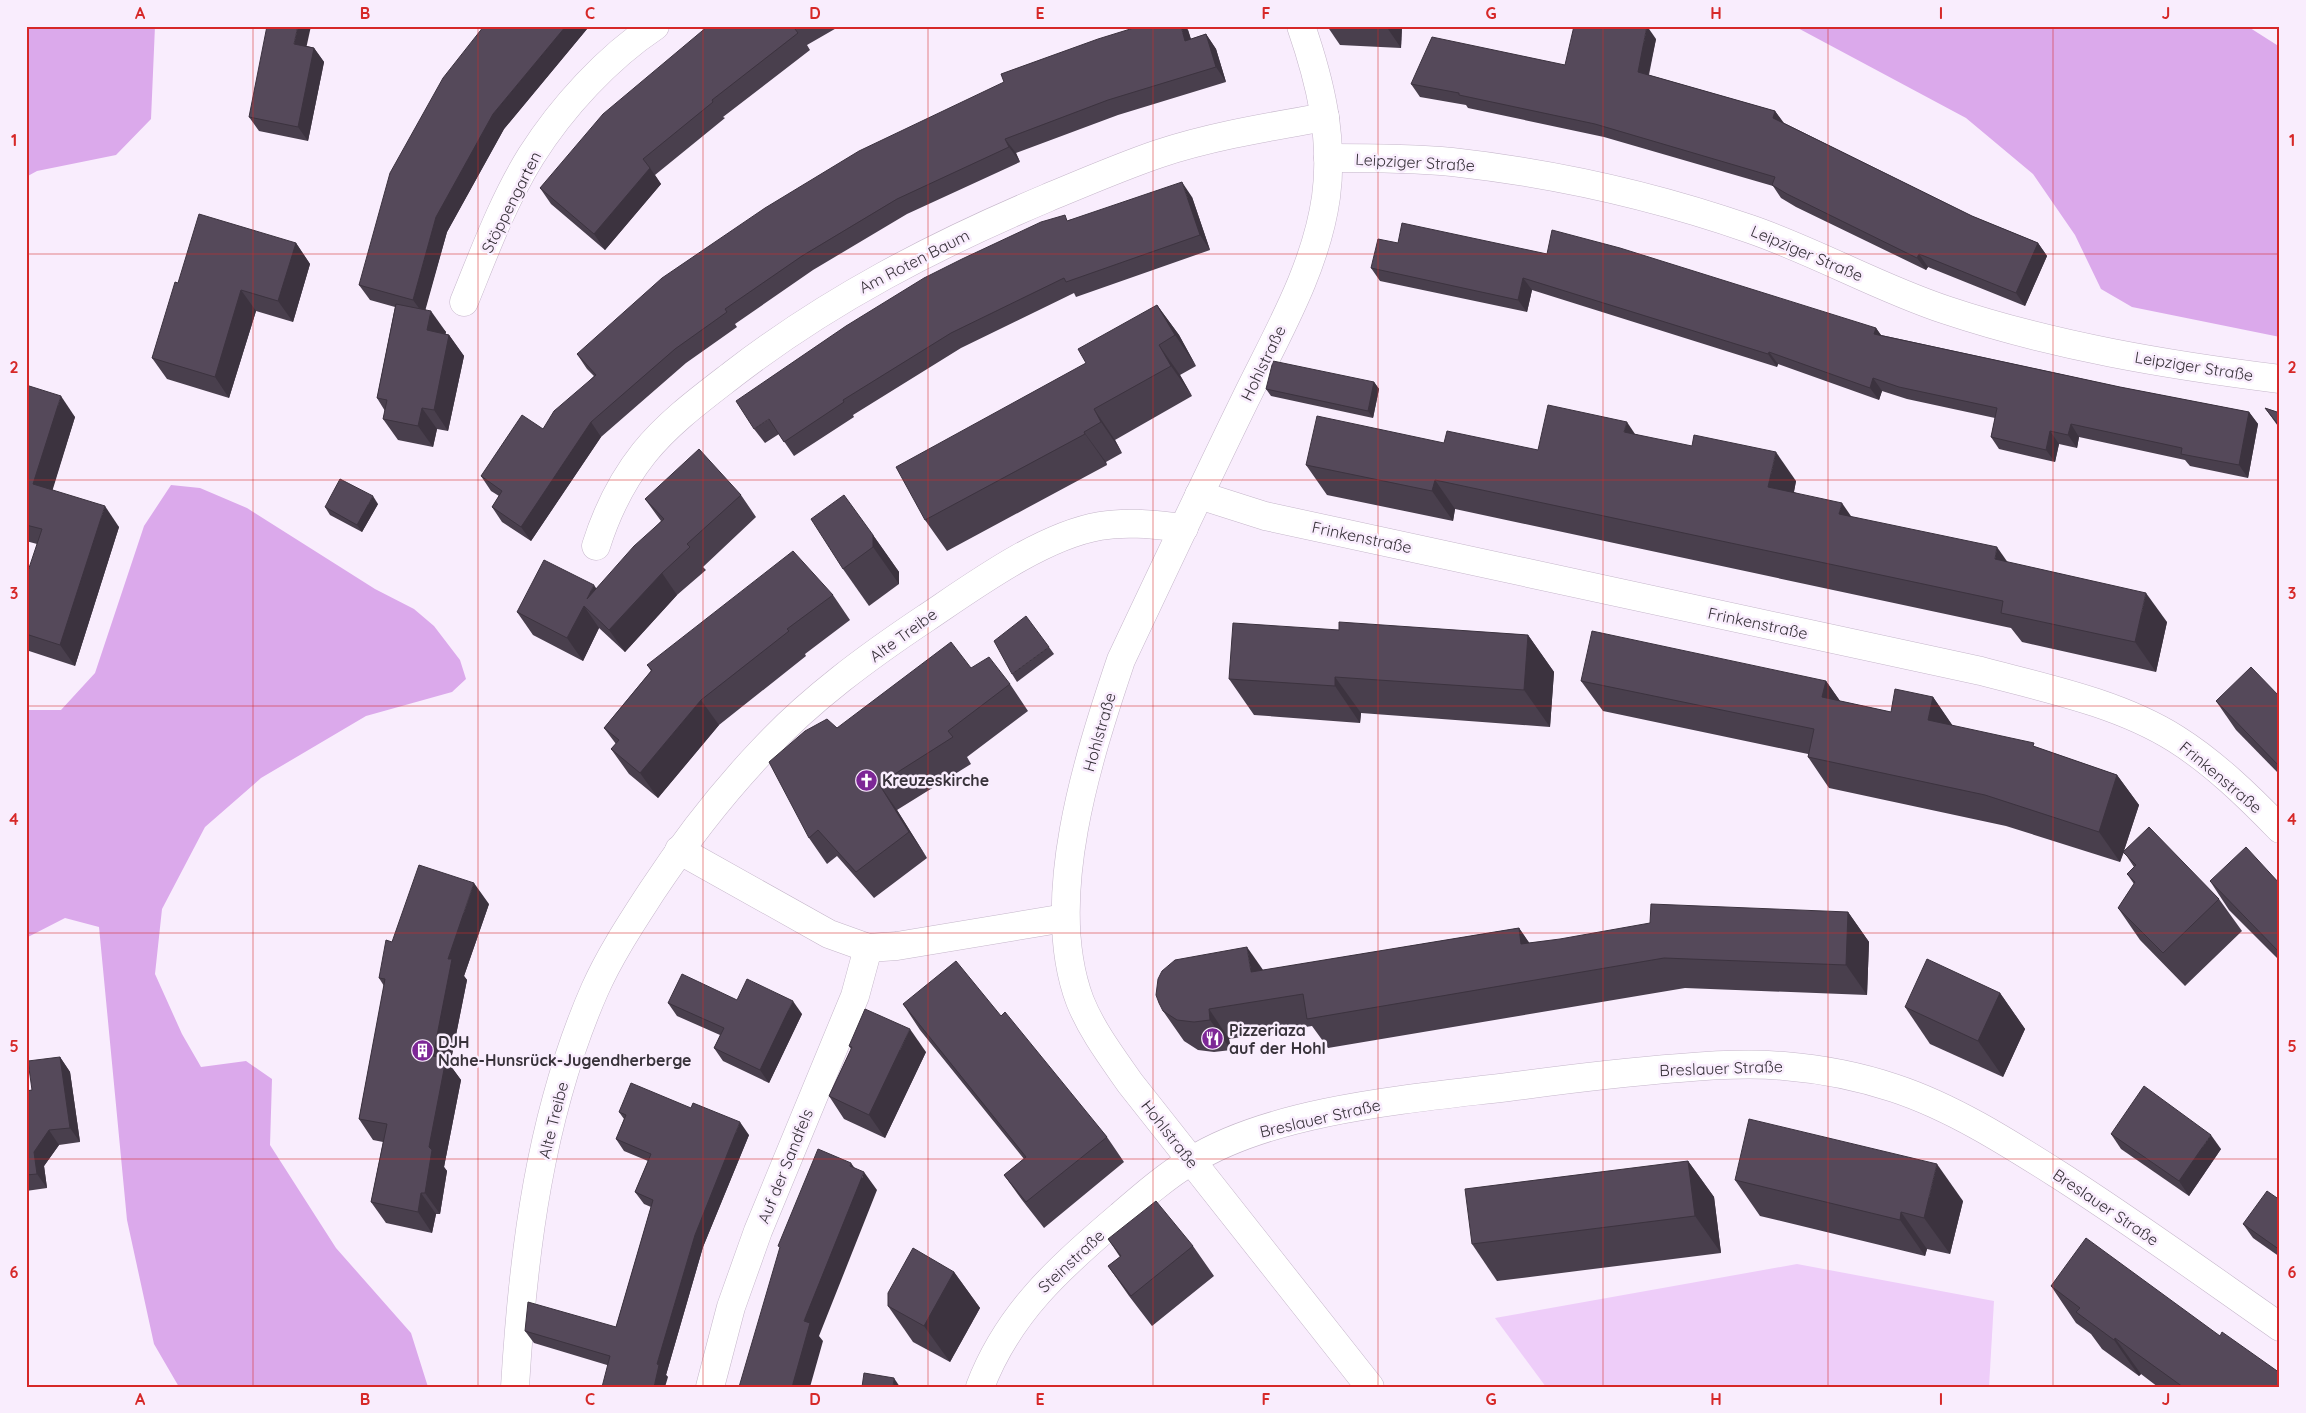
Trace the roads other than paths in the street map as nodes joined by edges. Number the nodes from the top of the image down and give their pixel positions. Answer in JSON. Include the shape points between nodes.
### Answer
{"nodes":[{"id":1,"x":655,"y":26,"type":"edge"},
{"id":2,"x":1301,"y":26,"type":"edge"},
{"id":3,"x":1325,"y":117,"type":"junction"},
{"id":4,"x":1328,"y":158,"type":"junction"},
{"id":5,"x":464,"y":302,"type":"dead end"},
{"id":6,"x":2280,"y":379,"type":"edge"},
{"id":7,"x":1199,"y":495,"type":"junction"},
{"id":8,"x":1184,"y":528,"type":"junction"},
{"id":9,"x":596,"y":546,"type":"dead end"},
{"id":10,"x":2280,"y":828,"type":"edge"},
{"id":11,"x":680,"y":850,"type":"junction"},
{"id":12,"x":1065,"y":918,"type":"junction"},
{"id":13,"x":868,"y":948,"type":"junction"},
{"id":14,"x":1191,"y":1161,"type":"junction"},
{"id":15,"x":2280,"y":1327,"type":"edge"},
{"id":16,"x":515,"y":1387,"type":"edge"},
{"id":17,"x":710,"y":1387,"type":"edge"},
{"id":18,"x":980,"y":1387,"type":"edge"},
{"id":19,"x":1370,"y":1387,"type":"edge"}],
"edges":[{"from":1,"to":5,"type":"street","name":"Stöppengarten","via":[[600,72],[567,108],[531,156],[494,228]]},
{"from":2,"to":3,"type":"street","name":"Hohlstraße","via":[[1315,66]]},
{"from":3,"to":4,"type":"street","name":"Hohlstraße"},
{"from":3,"to":9,"type":"street","name":"Am Roten Baum","via":[[1244,131],[1158,154],[999,218],[937,246],[858,289],[768,347],[694,404],[646,451],[619,488],[605,515]]},
{"from":4,"to":6,"type":"street","name":"Leipziger Straße","via":[[1449,162],[1518,170],[1599,187],[1751,229],[1944,310],[2003,328],[2073,345]]},
{"from":4,"to":7,"type":"street","name":"Hohlstraße","via":[[1326,197],[1316,243],[1291,304]]},
{"from":7,"to":8,"type":"street","name":"Hohlstraße"},
{"from":7,"to":10,"type":"street","name":"Frinkenstraße","via":[[1265,516],[1981,671],[2072,696],[2134,718],[2174,738],[2203,758]]},
{"from":8,"to":11,"type":"street","name":"Alte Treibe","via":[[1139,523],[1099,526],[1050,542],[982,580],[897,638],[821,697],[765,748]]},
{"from":8,"to":12,"type":"street","name":"Hohlstraße","via":[[1121,660],[1101,721],[1082,793],[1069,863]]},
{"from":11,"to":13,"type":"street","via":[[829,934]]},
{"from":11,"to":16,"type":"street","name":"Alte Treibe","via":[[637,914],[595,988],[566,1070],[543,1157],[527,1242]]},
{"from":12,"to":13,"type":"street"},
{"from":12,"to":14,"type":"street","name":"Hohlstraße","via":[[1080,1002],[1096,1033]]},
{"from":13,"to":17,"type":"street","name":"Auf der Sandfels","via":[[855,996],[758,1231],[731,1307]]},
{"from":14,"to":15,"type":"street","name":"Breslauer Straße","via":[[1241,1137],[1284,1123],[1411,1100],[1615,1073],[1719,1065],[1782,1065],[1846,1074],[1896,1088],[1996,1136],[2106,1205]]},
{"from":14,"to":18,"type":"street","name":"Steinstraße","via":[[1083,1247],[1039,1290],[1011,1324]]},
{"from":14,"to":19,"type":"street","name":"Hohlstraße"}]}
